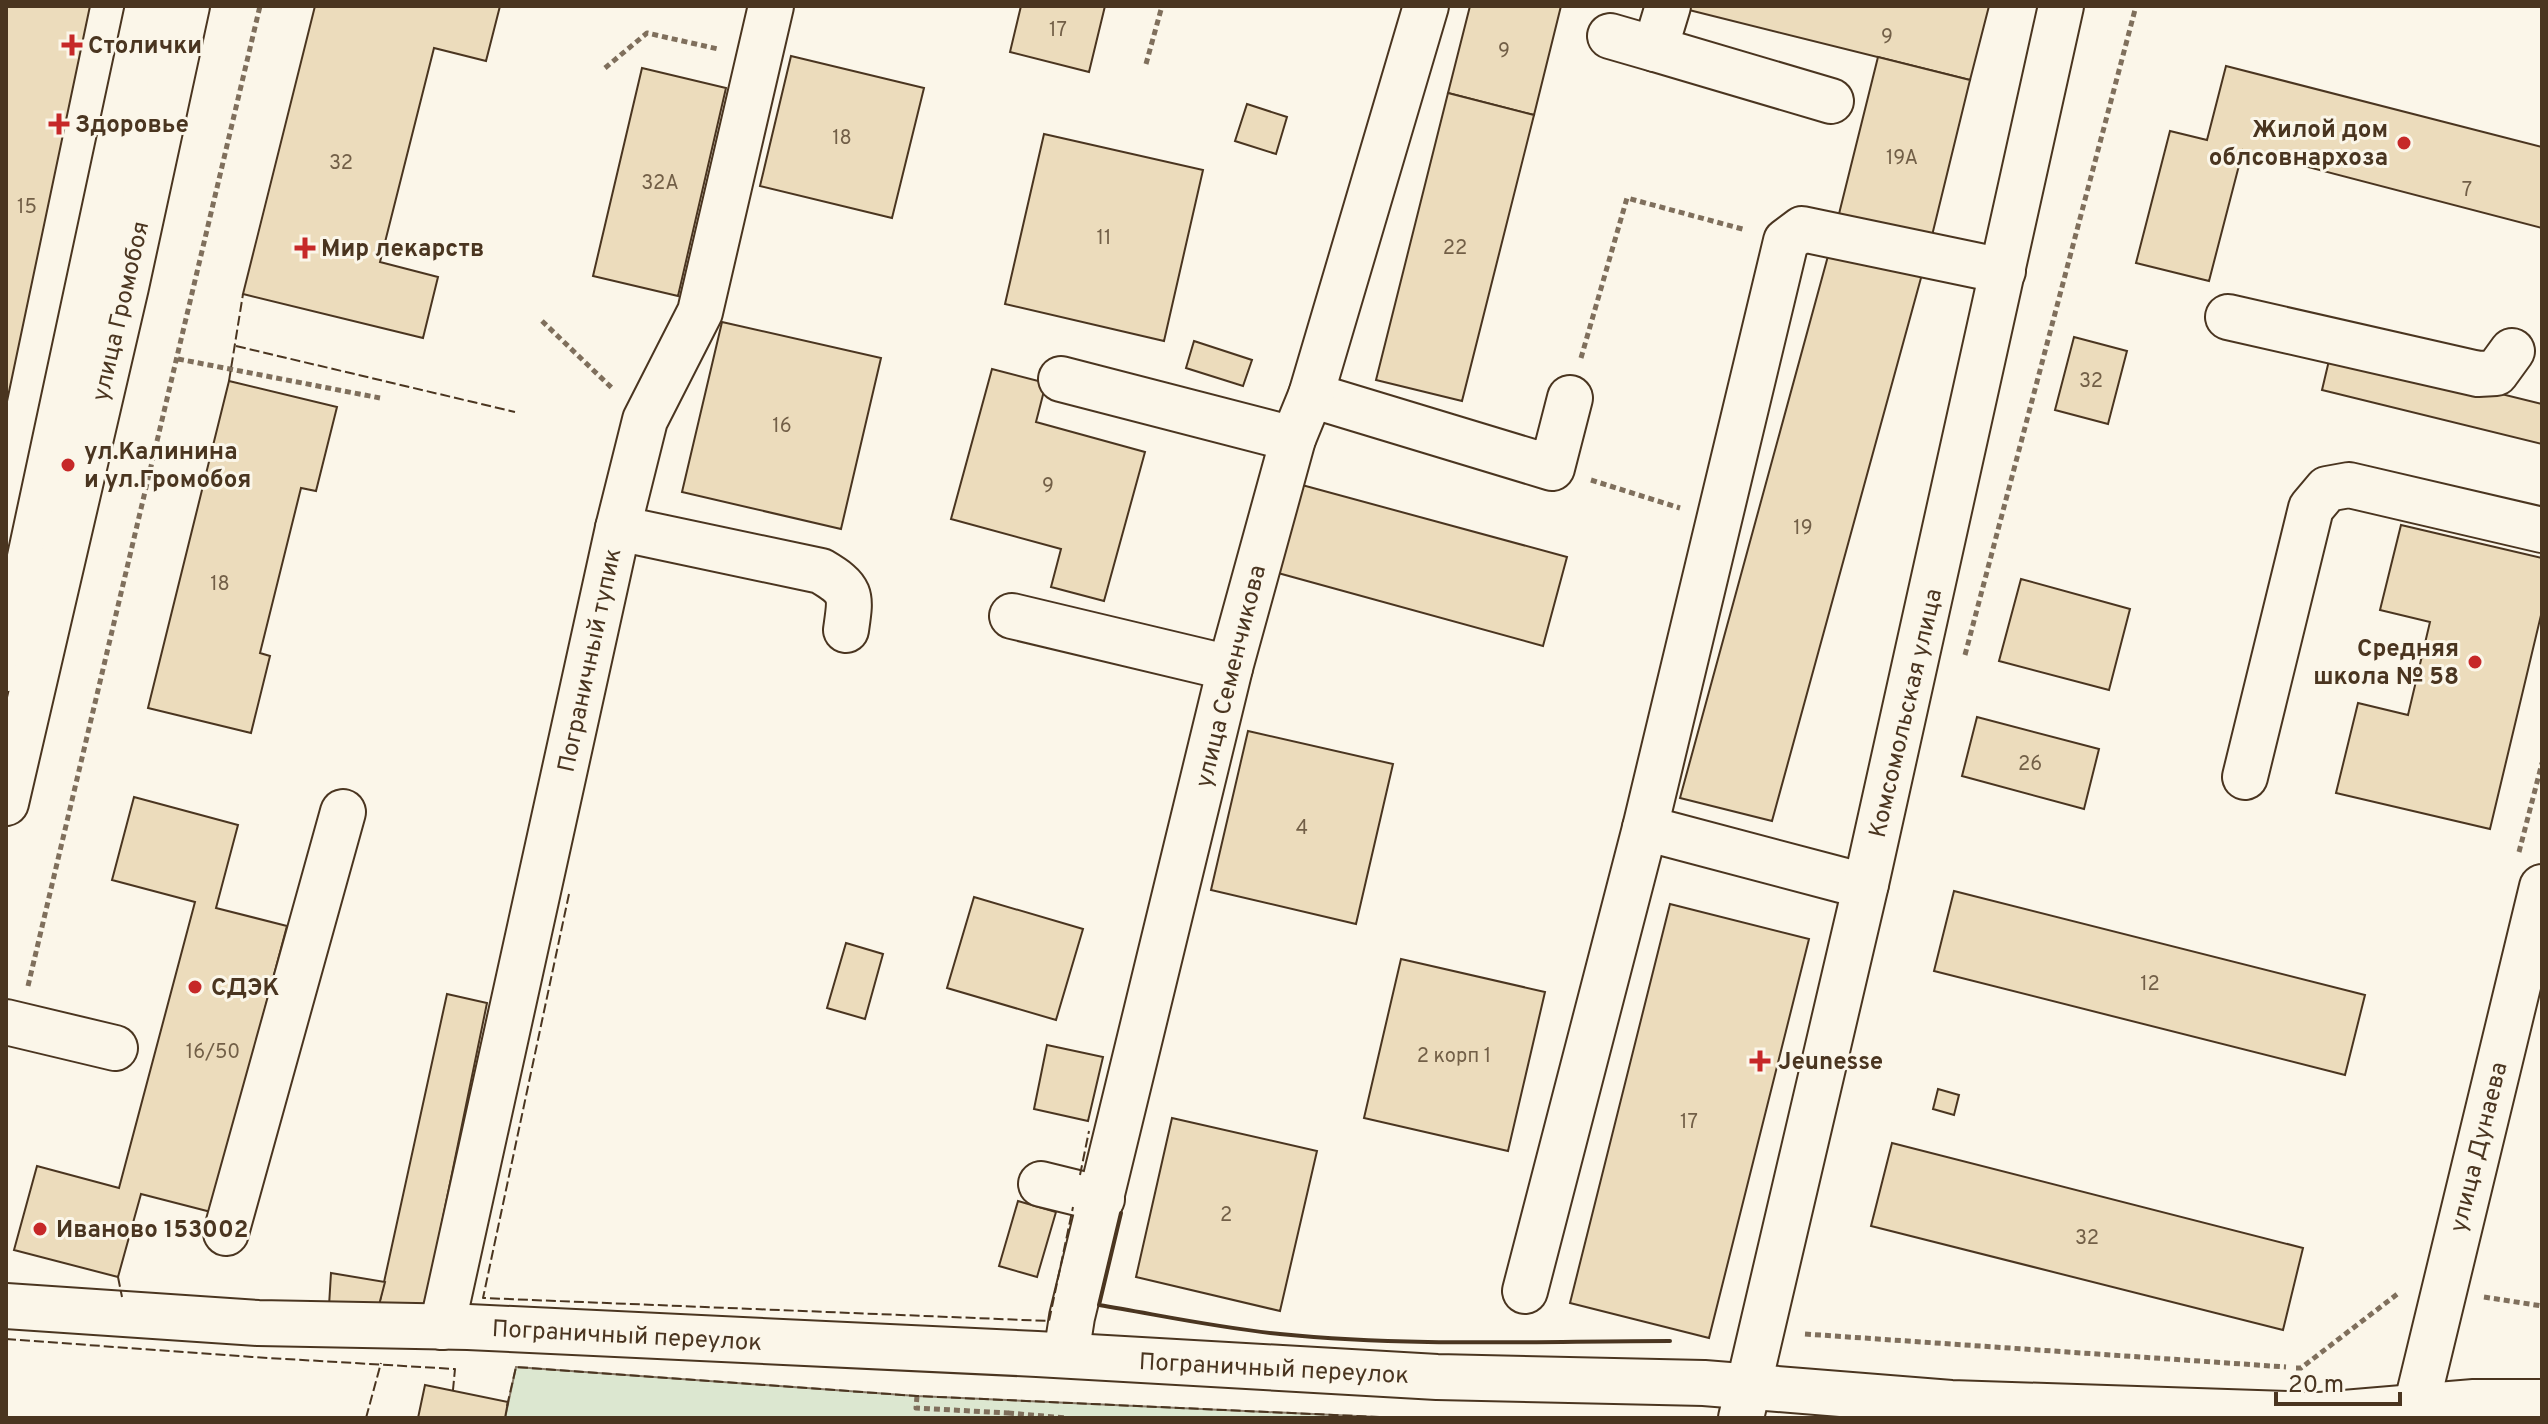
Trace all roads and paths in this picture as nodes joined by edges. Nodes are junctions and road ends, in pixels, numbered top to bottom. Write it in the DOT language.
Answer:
graph roads {
  1 [pos="148,6"];
  2 [pos="187,6"];
  3 [pos="260,6"];
  4 [pos="771,6"];
  5 [pos="1162,6"];
  6 [pos="1426,6"];
  7 [pos="1668,6"];
  8 [pos="2061,6"];
  9 [pos="2136,6"];
  10 [pos="1610,36"];
  11 [pos="1655,49"];
  12 [pos="761,58"];
  13 [pos="1146,64"];
  14 [pos="605,68"];
  15 [pos="1831,101"];
  16 [pos="1786,241"];
  17 [pos="2003,271"];
  18 [pos="2228,317"];
  19 [pos="542,321"];
  20 [pos="2512,351"];
  21 [pos="178,359"];
  22 [pos="1061,379"];
  23 [pos="1311,395"];
  24 [pos="380,398"];
  25 [pos="1570,398"];
  26 [pos="645,420"];
  27 [pos="1293,439"];
  28 [pos="1552,468"];
  29 [pos="1719,520"];
  30 [pos="618,528"];
  31 [pos="2542,530"];
  32 [pos="1012,616"];
  33 [pos="846,630"];
  34 [pos="1230,668"];
  35 [pos="6,669"];
  36 [pos="1961,669"];
  37 [pos="2245,777"];
  38 [pos="6,803"];
  39 [pos="343,812"];
  40 [pos="1645,828"];
  41 [pos="1866,884"];
  42 [pos="2542,887"];
  43 [pos="12,1023"];
  44 [pos="115,1048"];
  45 [pos="1041,1184"];
  46 [pos="1102,1199"];
  47 [pos="226,1233"];
  48 [pos="2444,1290"];
  49 [pos="1525,1291"];
  50 [pos="6,1306"];
  51 [pos="2542,1306"];
  52 [pos="442,1327"];
  53 [pos="1066,1355"];
  54 [pos="917,1396"];
  55 [pos="1757,1399"];
  56 [pos="2542,1402"];
  57 [pos="1949,1410"];
  58 [pos="2426,1410"];
  59 [pos="1008,1416"];
  60 [pos="1066,1418"];
  1 -- 35 [label="street, улица Громобоя"];
  2 -- 38 [label="street, улица Громобоя"];
  3 -- 21 [label="path"];
  4 -- 12 [label="street, Пограничный тупик"];
  5 -- 13 [label="path"];
  6 -- 23 [label="street, улица Семенчикова"];
  7 -- 11 [label="street"];
  8 -- 17 [label="street, Комсомольская улица"];
  9 -- 36 [label="path"];
  10 -- 11 [label="street"];
  11 -- 15 [label="street"];
  12 -- 14 [label="path"];
  12 -- 26 [label="street, Пограничный тупик"];
  16 -- 17 [label="street"];
  16 -- 25 [label="path"];
  16 -- 29 [label="street"];
  17 -- 41 [label="street, Комсомольская улица"];
  18 -- 20 [label="street"];
  19 -- 26 [label="path"];
  21 -- 24 [label="path"];
  21 -- 43 [label="path"];
  22 -- 27 [label="street"];
  23 -- 27 [label="street, улица Семенчикова"];
  23 -- 28 [label="street"];
  25 -- 28 [label="street"];
  26 -- 30 [label="street, Пограничный тупик"];
  27 -- 34 [label="street, улица Семенчикова"];
  28 -- 29 [label="path"];
  29 -- 40 [label="street"];
  30 -- 33 [label="street"];
  30 -- 52 [label="street, Пограничный тупик"];
  31 -- 37 [label="street"];
  32 -- 34 [label="street"];
  34 -- 46 [label="street, улица Семенчикова"];
  39 -- 47 [label="street"];
  40 -- 41 [label="street"];
  40 -- 49 [label="street"];
  41 -- 55 [label="street, Комсомольская улица"];
  42 -- 48 [label="street, улица Дунаева"];
  43 -- 44 [label="street"];
  45 -- 46 [label="street"];
  46 -- 53 [label="street, улица Семенчикова"];
  48 -- 51 [label="path"];
  48 -- 55 [label="path"];
  48 -- 58 [label="street, улица Дунаева"];
  50 -- 52 [label="street, Пограничный переулок"];
  52 -- 53 [label="street, Пограничный переулок"];
  53 -- 55 [label="street, Пограничный переулок"];
  54 -- 59 [label="path"];
  55 -- 57 [label="street, Пограничный переулок"];
  56 -- 58 [label="street, Пограничный переулок"];
  57 -- 58 [label="street, Пограничный переулок"];
  59 -- 60 [label="path"];
}
